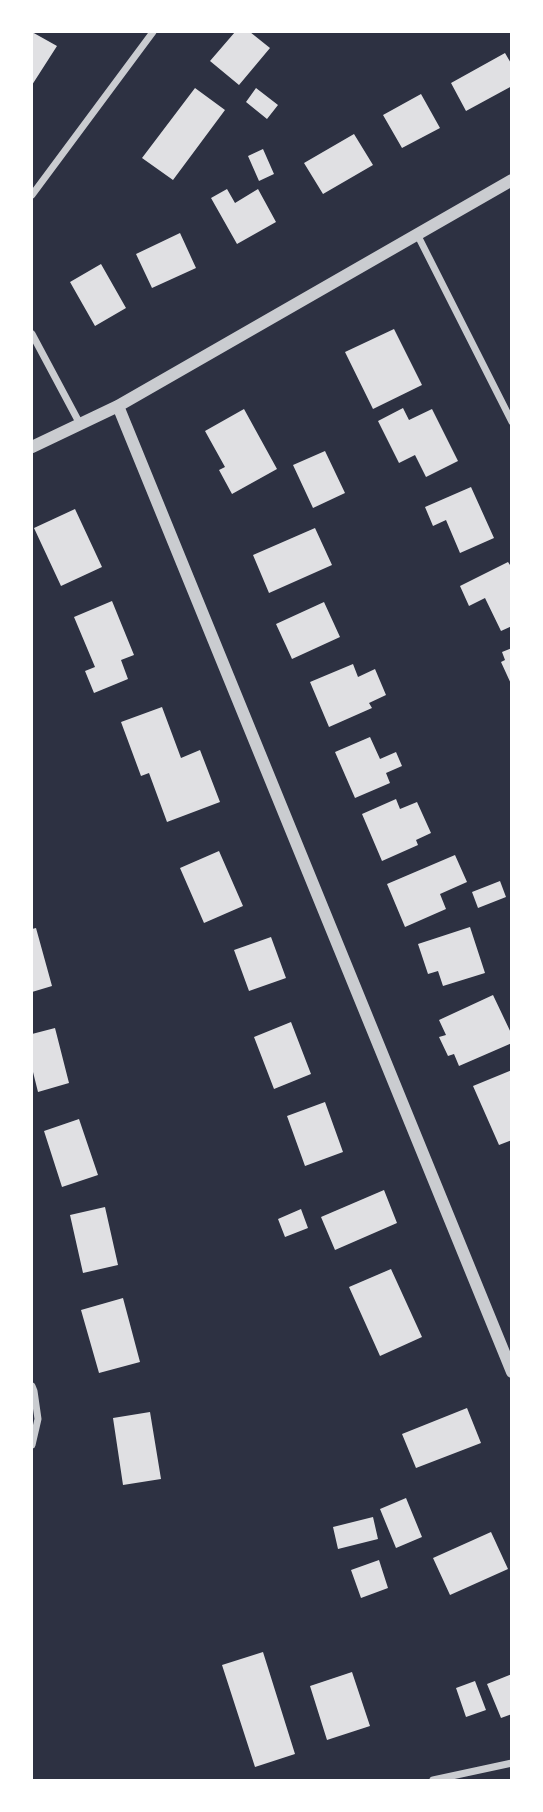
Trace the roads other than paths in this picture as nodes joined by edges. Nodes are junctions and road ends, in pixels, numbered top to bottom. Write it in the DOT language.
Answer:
graph roads {
  1 [pos="153,32"];
  2 [pos="512,180"];
  3 [pos="32,195"];
  4 [pos="417,234"];
  5 [pos="32,334"];
  6 [pos="118,406"];
  7 [pos="512,422"];
  8 [pos="80,424"];
  9 [pos="32,447"];
  10 [pos="512,1372"];
  11 [pos="32,1386"];
  12 [pos="32,1445"];
  13 [pos="512,1763"];
  14 [pos="433,1780"];
  1 -- 3 [label="street"];
  2 -- 4 [label="street"];
  4 -- 6 [label="street"];
  4 -- 7 [label="street"];
  5 -- 8 [label="street"];
  6 -- 8 [label="street"];
  6 -- 10 [label="street"];
  8 -- 9 [label="street"];
  11 -- 12 [label="street"];
  13 -- 14 [label="street"];
}
